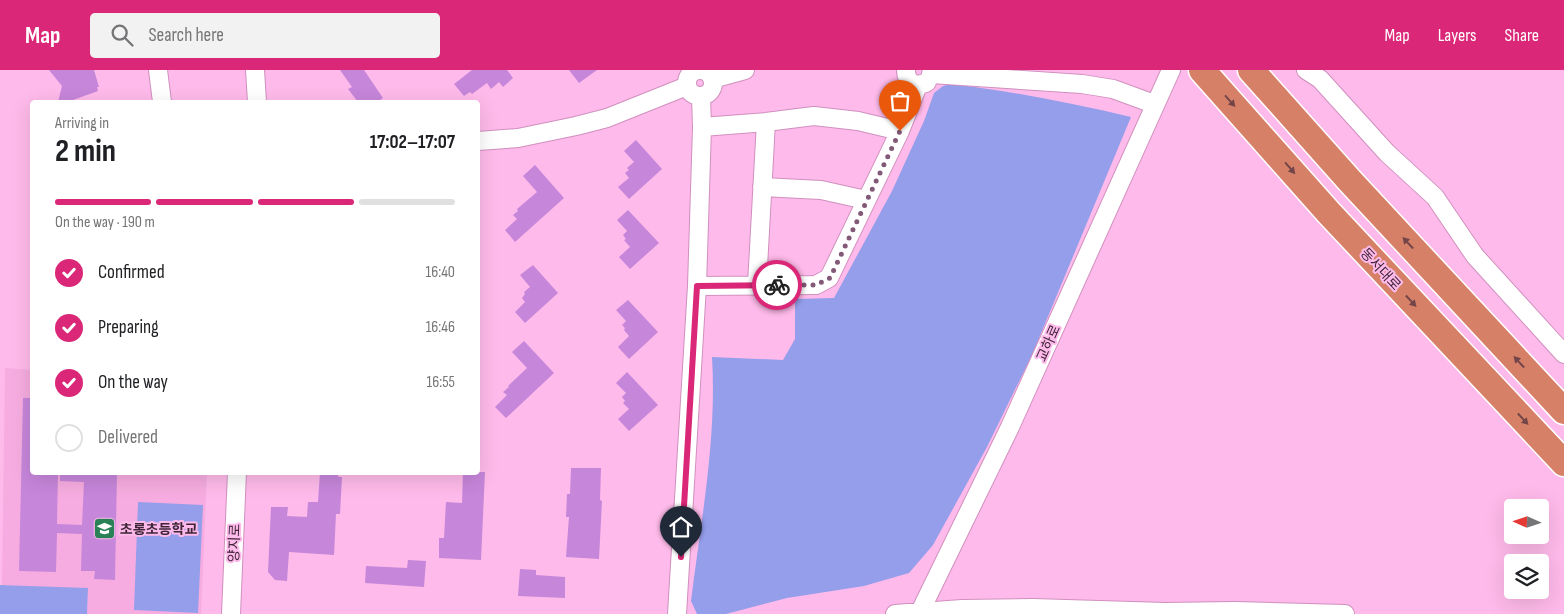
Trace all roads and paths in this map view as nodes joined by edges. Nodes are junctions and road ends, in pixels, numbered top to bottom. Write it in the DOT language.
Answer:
graph roads {
  1 [pos="158,70"];
  2 [pos="255,70"];
  3 [pos="745,70"];
  4 [pos="905,70"];
  5 [pos="1171,70"];
  6 [pos="1202,70"];
  7 [pos="1251,70"];
  8 [pos="1306,70"];
  9 [pos="702,73"];
  10 [pos="927,76"];
  11 [pos="694,91"];
  12 [pos="162,100"];
  13 [pos="258,100"];
  14 [pos="1154,104"];
  15 [pos="766,122"];
  16 [pos="702,127"];
  17 [pos="900,131"];
  18 [pos="480,141"];
  19 [pos="762,187"];
  20 [pos="866,200"];
  21 [pos="757,285"];
  22 [pos="697,286"];
  23 [pos="1564,354"];
  24 [pos="1564,411"];
  25 [pos="1564,463"];
  26 [pos="237,475"];
  27 [pos="961,611"];
  28 [pos="920,613"];
  29 [pos="231,614"];
  30 [pos="677,614"];
  31 [pos="895,614"];
  32 [pos="1344,614"];
  1 -- 12 [label="street"];
  2 -- 13 [label="street"];
  3 -- 9 [label="street"];
  4 -- 10 [label="street"];
  5 -- 14 [label="street, 교하로"];
  6 -- 25 [label="highway, 동서대로, one-way"];
  24 -- 7 [label="highway, one-way"];
  8 -- 23 [label="street"];
  9 -- 11 [label="street"];
  9 -- 11 [label="street"];
  10 -- 14 [label="street"];
  10 -- 17 [label="street"];
  11 -- 16 [label="street"];
  11 -- 18 [label="street"];
  14 -- 28 [label="street, 교하로"];
  15 -- 16 [label="street"];
  15 -- 17 [label="street"];
  15 -- 19 [label="street"];
  16 -- 22 [label="street"];
  17 -- 20 [label="street"];
  19 -- 20 [label="street"];
  19 -- 21 [label="street"];
  20 -- 21 [label="street"];
  21 -- 22 [label="street"];
  22 -- 30 [label="street"];
  26 -- 29 [label="street, 양지로"];
  27 -- 28 [label="street"];
  27 -- 32 [label="street"];
  28 -- 31 [label="street"];
}
